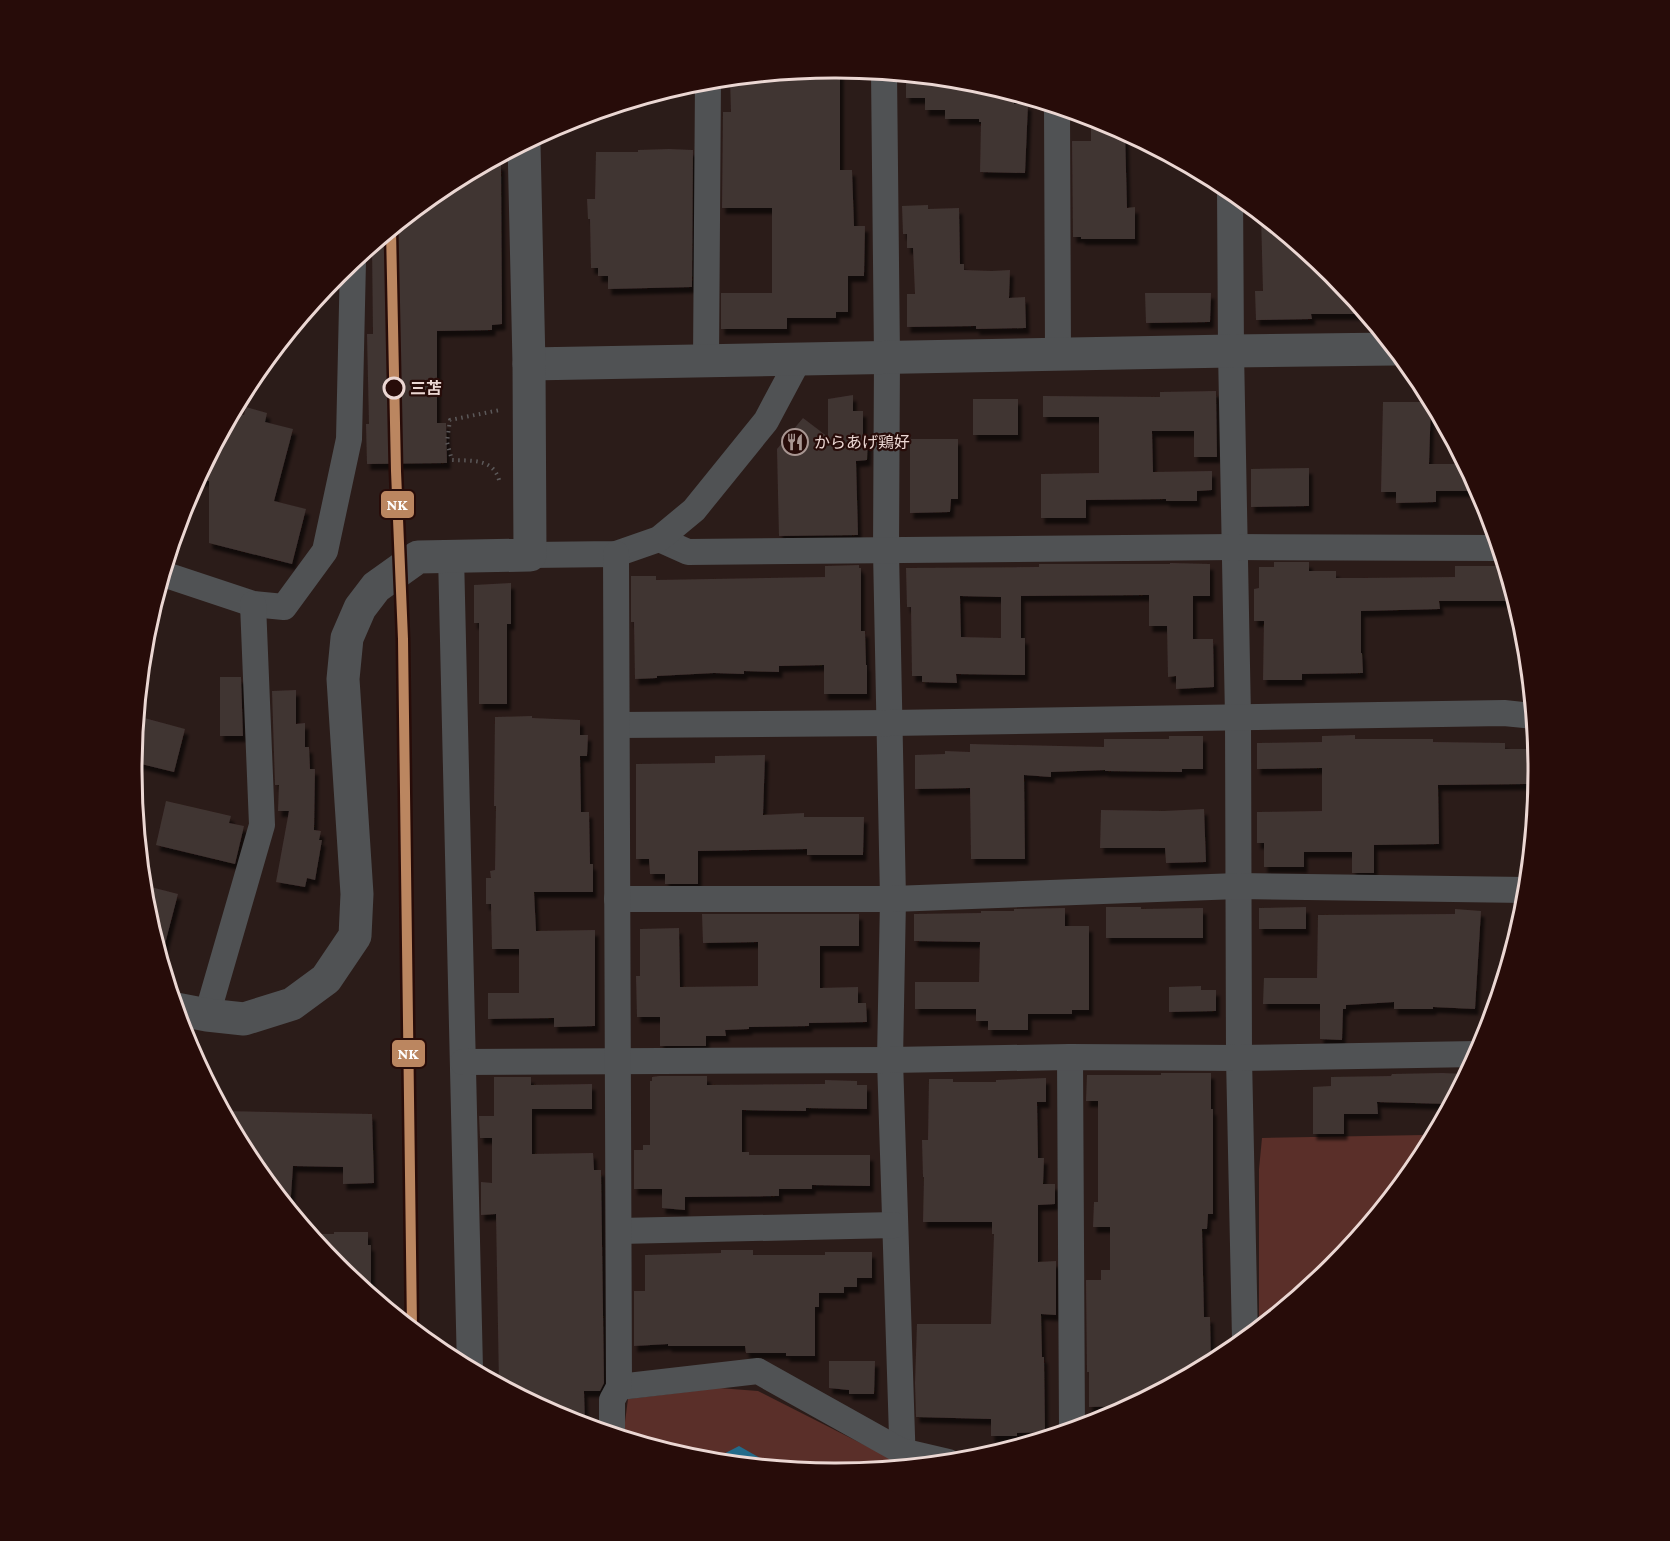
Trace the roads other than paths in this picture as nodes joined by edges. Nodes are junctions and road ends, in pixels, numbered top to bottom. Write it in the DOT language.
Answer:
graph roads {
  1 [pos="884,79"];
  2 [pos="708,90"];
  3 [pos="1056,114"];
  4 [pos="524,152"];
  5 [pos="1230,202"];
  6 [pos="353,274"];
  7 [pos="1384,349"];
  8 [pos="1231,351"];
  9 [pos="1058,354"];
  10 [pos="887,357"];
  11 [pos="799,359"];
  12 [pos="706,361"];
  13 [pos="529,364"];
  14 [pos="659,539"];
  15 [pos="1234,547"];
  16 [pos="1491,548"];
  17 [pos="886,551"];
  18 [pos="616,554"];
  19 [pos="530,555"];
  20 [pos="444,556"];
  21 [pos="170,576"];
  22 [pos="253,604"];
  23 [pos="1525,715"];
  24 [pos="1238,717"];
  25 [pos="890,723"];
  26 [pos="616,725"];
  27 [pos="1238,885"];
  28 [pos="1517,890"];
  29 [pos="617,899"];
  30 [pos="893,899"];
  31 [pos="192,1012"];
  32 [pos="1467,1054"];
  33 [pos="1070,1057"];
  34 [pos="1239,1058"];
  35 [pos="890,1060"];
  36 [pos="619,1061"];
  37 [pos="463,1062"];
  38 [pos="895,1225"];
  39 [pos="619,1231"];
  40 [pos="1245,1329"];
  41 [pos="470,1358"];
  42 [pos="619,1387"];
  43 [pos="1072,1421"];
  44 [pos="612,1426"];
  45 [pos="902,1459"];
  1 -- 10 [label="street"];
  2 -- 12 [label="street"];
  3 -- 9 [label="street"];
  4 -- 13 [label="street"];
  5 -- 8 [label="street"];
  6 -- 22 [label="street"];
  7 -- 8 [label="street"];
  8 -- 9 [label="street"];
  8 -- 15 [label="street"];
  9 -- 10 [label="street"];
  10 -- 11 [label="street"];
  10 -- 17 [label="street"];
  11 -- 12 [label="street"];
  11 -- 14 [label="street"];
  12 -- 13 [label="street"];
  13 -- 19 [label="street"];
  14 -- 17 [label="street"];
  14 -- 18 [label="street"];
  15 -- 16 [label="street"];
  15 -- 17 [label="street"];
  15 -- 24 [label="street"];
  17 -- 25 [label="street"];
  18 -- 19 [label="street"];
  18 -- 26 [label="street"];
  19 -- 20 [label="street"];
  20 -- 31 [label="street"];
  20 -- 37 [label="street"];
  21 -- 22 [label="street"];
  22 -- 31 [label="street"];
  23 -- 24 [label="street"];
  24 -- 25 [label="street"];
  24 -- 27 [label="street"];
  25 -- 26 [label="street"];
  25 -- 30 [label="street"];
  26 -- 29 [label="street"];
  27 -- 28 [label="street"];
  27 -- 30 [label="street"];
  27 -- 34 [label="street"];
  29 -- 30 [label="street"];
  29 -- 36 [label="street"];
  30 -- 35 [label="street"];
  32 -- 34 [label="street"];
  33 -- 34 [label="street"];
  33 -- 35 [label="street"];
  33 -- 43 [label="street"];
  34 -- 40 [label="street"];
  35 -- 36 [label="street"];
  35 -- 38 [label="street"];
  36 -- 37 [label="street"];
  36 -- 39 [label="street"];
  37 -- 41 [label="street"];
  38 -- 39 [label="street"];
  38 -- 45 [label="street"];
  39 -- 42 [label="street"];
  42 -- 44 [label="street"];
  42 -- 45 [label="street"];
}
